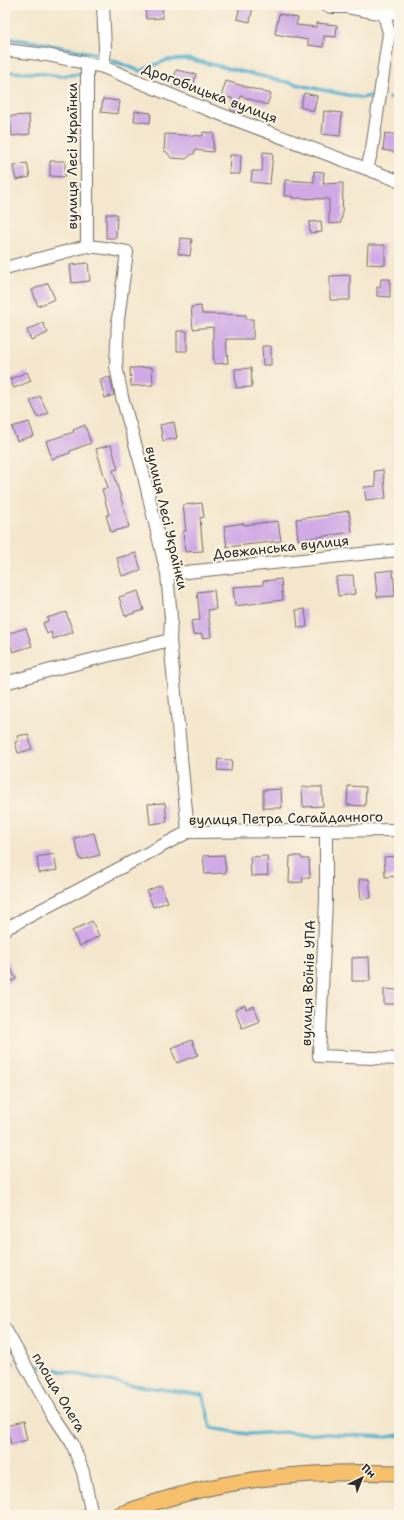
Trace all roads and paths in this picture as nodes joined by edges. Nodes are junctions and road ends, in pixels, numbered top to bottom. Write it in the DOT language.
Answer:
graph roads {
  1 [pos="103,5"];
  2 [pos="325,5"];
  3 [pos="348,6"];
  4 [pos="399,12"];
  5 [pos="384,14"];
  6 [pos="5,50"];
  7 [pos="87,65"];
  8 [pos="103,67"];
  9 [pos="367,169"];
  10 [pos="399,181"];
  11 [pos="87,246"];
  12 [pos="5,268"];
  13 [pos="399,550"];
  14 [pos="167,574"];
  15 [pos="170,640"];
  16 [pos="5,683"];
  17 [pos="399,830"];
  18 [pos="326,831"];
  19 [pos="188,832"];
  20 [pos="5,929"];
  21 [pos="399,1059"];
  22 [pos="5,1329"];
  23 [pos="399,1473"];
  24 [pos="92,1515"];
  25 [pos="119,1515"];
  1 -- 8 [label="street"];
  2 -- 3 [label="street"];
  3 -- 5 [label="street"];
  4 -- 5 [label="street"];
  5 -- 9 [label="street"];
  6 -- 7 [label="street, Дрогобицька вулиця"];
  7 -- 8 [label="street, Дрогобицька вулиця"];
  7 -- 11 [label="street, вулиця Лесі Українки"];
  8 -- 9 [label="street, Дрогобицька вулиця"];
  9 -- 10 [label="street, Дрогобицька вулиця"];
  11 -- 12 [label="street, вулиця Лесі Українки"];
  11 -- 14 [label="street, вулиця Лесі Українки"];
  13 -- 14 [label="street, Довжанська вулиця"];
  14 -- 15 [label="street, вулиця Лесі Українки"];
  15 -- 16 [label="street"];
  15 -- 19 [label="street, вулиця Лесі Українки"];
  17 -- 18 [label="street, вулиця Петра Сагайдачного"];
  18 -- 19 [label="street, вулиця Петра Сагайдачного"];
  18 -- 21 [label="street, вулиця Воїнів УПА"];
  19 -- 20 [label="street, вулиця Петра Сагайдачного"];
  22 -- 24 [label="street, площа Олега"];
  23 -- 25 [label="main road"];
}
